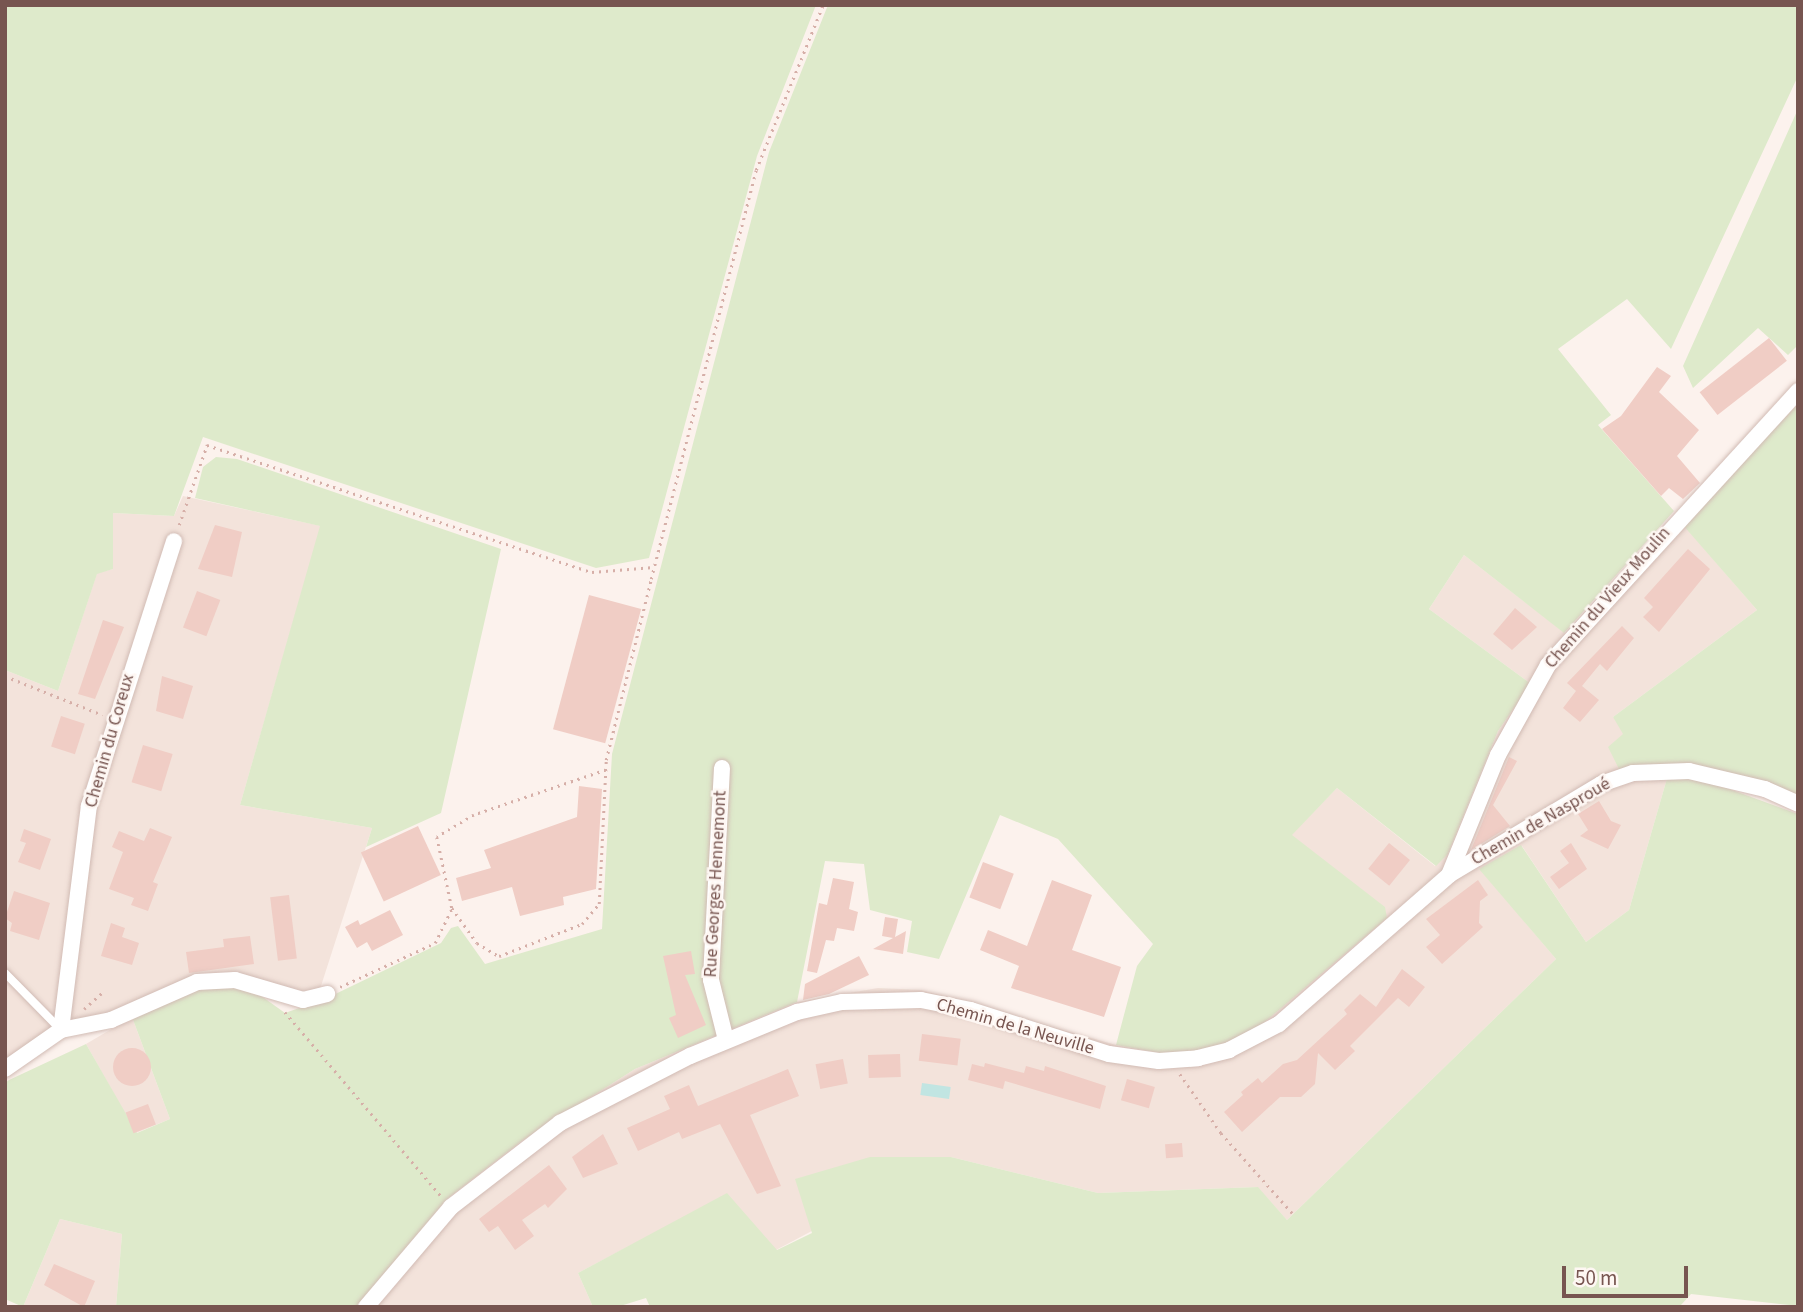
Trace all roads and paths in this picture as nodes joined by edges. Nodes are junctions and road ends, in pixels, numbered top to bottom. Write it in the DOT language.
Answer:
graph roads {
  1 [pos="823,5"];
  2 [pos="1798,391"];
  3 [pos="174,541"];
  4 [pos="654,567"];
  5 [pos="5,676"];
  6 [pos="114,719"];
  7 [pos="722,768"];
  8 [pos="606,770"];
  9 [pos="1798,804"];
  10 [pos="1449,875"];
  11 [pos="452,908"];
  12 [pos="5,973"];
  13 [pos="327,994"];
  14 [pos="280,996"];
  15 [pos="61,1030"];
  16 [pos="726,1041"];
  17 [pos="1174,1061"];
  18 [pos="5,1069"];
  19 [pos="451,1207"];
  20 [pos="1295,1216"];
  21 [pos="366,1307"];
  1 -- 4 [label="path"];
  2 -- 10 [label="street, Chemin du Vieux Moulin"];
  3 -- 4 [label="path"];
  3 -- 6 [label="street, Chemin du Coreux"];
  4 -- 8 [label="path"];
  5 -- 6 [label="path"];
  6 -- 15 [label="street, Chemin du Coreux"];
  7 -- 16 [label="street, Rue Georges Hennemont"];
  8 -- 11 [label="path"];
  8 -- 11 [label="path"];
  9 -- 10 [label="street, Chemin de Nasproué"];
  10 -- 17 [label="street, Chemin de la Neuville"];
  11 -- 13 [label="path"];
  12 -- 15 [label="lane"];
  13 -- 14 [label="street"];
  14 -- 15 [label="street"];
  14 -- 19 [label="path"];
  15 -- 18 [label="street"];
  16 -- 17 [label="street, Chemin de la Neuville"];
  16 -- 19 [label="street, Chemin de la Neuville"];
  17 -- 20 [label="path"];
  19 -- 21 [label="street, Chemin de la Neuville"];
}
